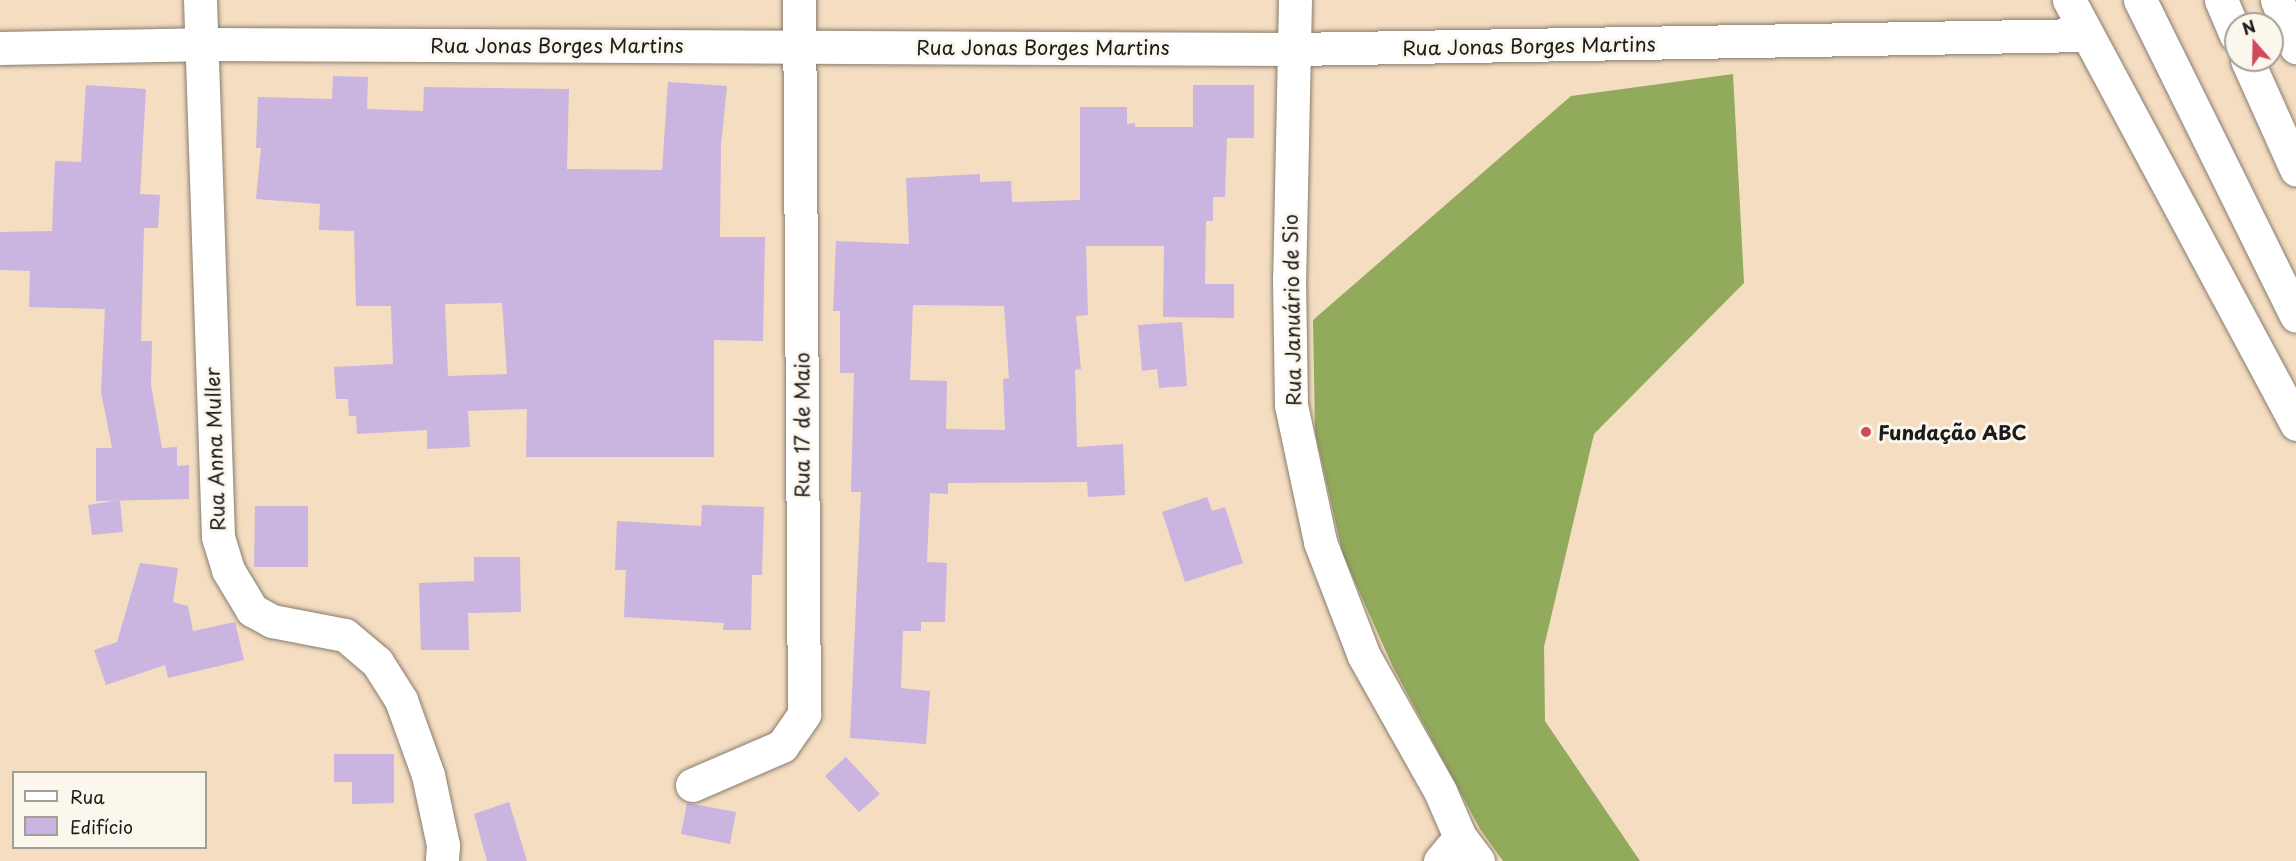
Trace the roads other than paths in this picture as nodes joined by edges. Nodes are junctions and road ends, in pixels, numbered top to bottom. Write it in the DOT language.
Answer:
graph roads {
  1 [pos="200,0"];
  2 [pos="799,0"];
  3 [pos="1295,0"];
  4 [pos="2069,0"];
  5 [pos="2140,0"];
  6 [pos="2277,0"];
  7 [pos="2086,36"];
  8 [pos="200,44"];
  9 [pos="799,45"];
  10 [pos="2296,47"];
  11 [pos="0,48"];
  12 [pos="1293,49"];
  13 [pos="2252,72"];
  14 [pos="2296,169"];
  15 [pos="2296,316"];
  16 [pos="2296,424"];
  17 [pos="692,784"];
  18 [pos="1459,853"];
  19 [pos="442,861"];
  1 -- 8 [label="main road, Rua Anna Muller"];
  2 -- 9 [label="main road, Rua 17 de Maio"];
  3 -- 12 [label="main road, Rua Januário de Sio"];
  4 -- 7 [label="main road"];
  5 -- 15 [label="main road"];
  6 -- 10 [label="main road"];
  7 -- 12 [label="main road, Rua Jonas Borges Martins"];
  7 -- 16 [label="main road"];
  8 -- 9 [label="main road, Rua Jonas Borges Martins"];
  8 -- 11 [label="main road, Rua Jonas Borges Martins"];
  8 -- 19 [label="main road, Rua Anna Muller"];
  9 -- 12 [label="main road, Rua Jonas Borges Martins"];
  9 -- 17 [label="main road, Rua 17 de Maio"];
  12 -- 18 [label="main road, Rua Januário de Sio"];
  13 -- 14 [label="main road"];
}
